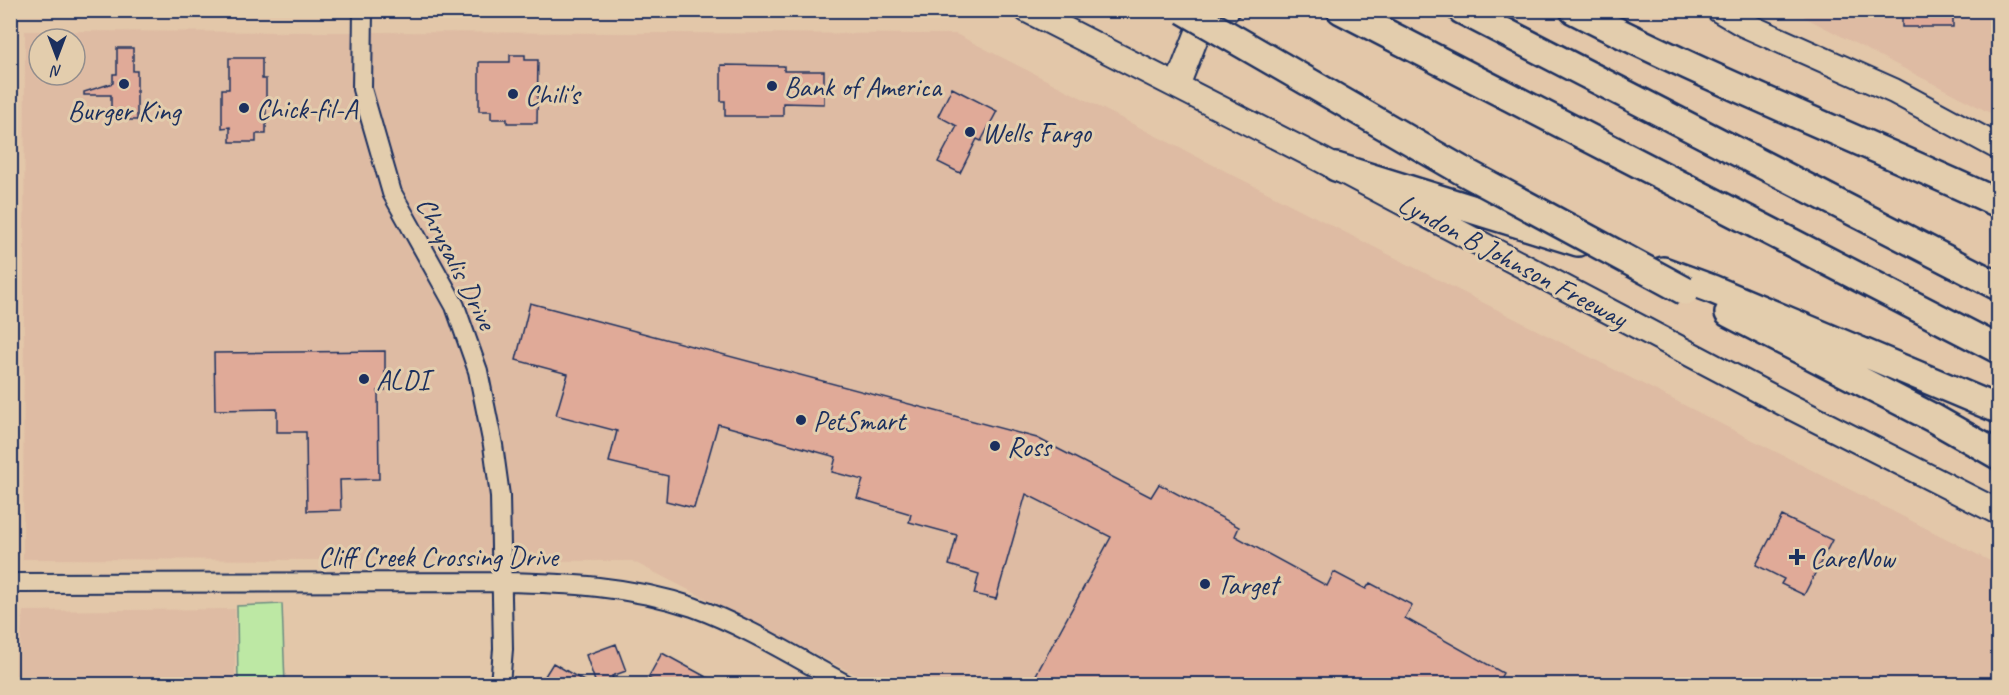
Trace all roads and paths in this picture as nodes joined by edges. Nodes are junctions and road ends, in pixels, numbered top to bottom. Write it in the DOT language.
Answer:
graph roads {
  1 [pos="363,10"];
  2 [pos="1027,10"];
  3 [pos="1184,10"];
  4 [pos="1227,10"];
  5 [pos="1574,10"];
  6 [pos="1719,10"];
  7 [pos="1347,14"];
  8 [pos="1469,14"];
  9 [pos="1739,17"];
  10 [pos="1177,86"];
  11 [pos="1998,147"];
  12 [pos="1336,167"];
  13 [pos="1998,203"];
  14 [pos="1998,286"];
  15 [pos="1998,349"];
  16 [pos="1998,410"];
  17 [pos="1998,455"];
  18 [pos="1998,512"];
  19 [pos="502,582"];
  20 [pos="10,583"];
  21 [pos="500,684"];
  22 [pos="845,684"];
  1 -- 19 [label="street, Chrysalis Drive"];
  2 -- 10 [label="main road, Lyndon B Johnson Freeway"];
  3 -- 17 [label="highway, bridge"];
  4 -- 10 [label="main road"];
  5 -- 13 [label="highway"];
  6 -- 9 [label="main road"];
  7 -- 15 [label="highway"];
  8 -- 14 [label="highway"];
  9 -- 11 [label="main road"];
  10 -- 12 [label="main road, Lyndon B Johnson Freeway"];
  12 -- 16 [label="highway"];
  12 -- 18 [label="main road, Lyndon B Johnson Freeway"];
  19 -- 20 [label="street, Cliff Creek Crossing Drive"];
  19 -- 21 [label="street, Chrysalis Drive"];
  19 -- 22 [label="street, Cliff Creek Crossing Drive"];
}
